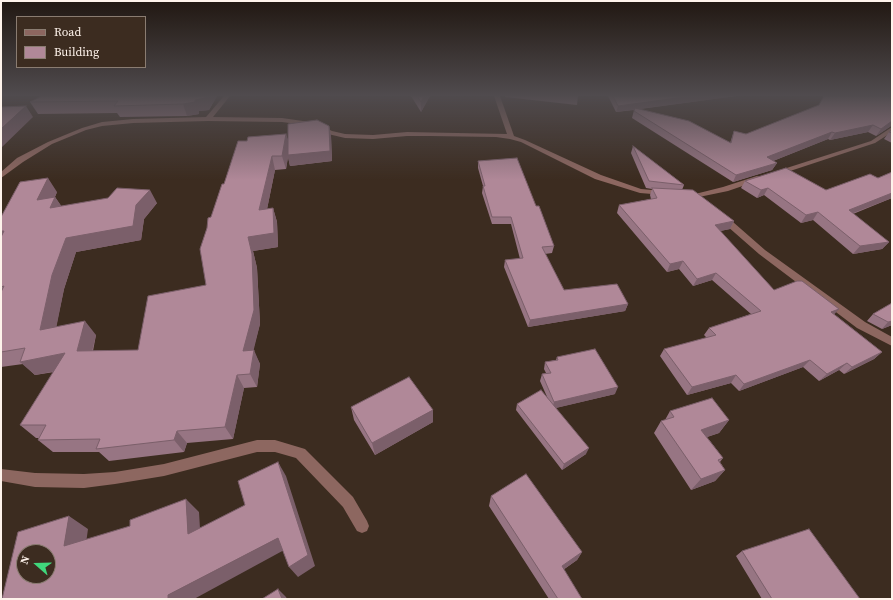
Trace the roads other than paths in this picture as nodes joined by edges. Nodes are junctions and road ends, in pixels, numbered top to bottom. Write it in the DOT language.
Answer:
graph roads {
  1 [pos="102,124"];
  2 [pos="315,124"];
  3 [pos="507,124"];
  4 [pos="892,129"];
  5 [pos="511,137"];
  6 [pos="1,176"];
  7 [pos="699,195"];
  8 [pos="892,342"];
  9 [pos="1,475"];
  10 [pos="362,526"];
  1 -- 6 [label="street"];
  2 -- 5 [label="street"];
  3 -- 5 [label="street"];
  4 -- 7 [label="street"];
  5 -- 7 [label="street"];
  7 -- 8 [label="street"];
  9 -- 10 [label="street"];
}
